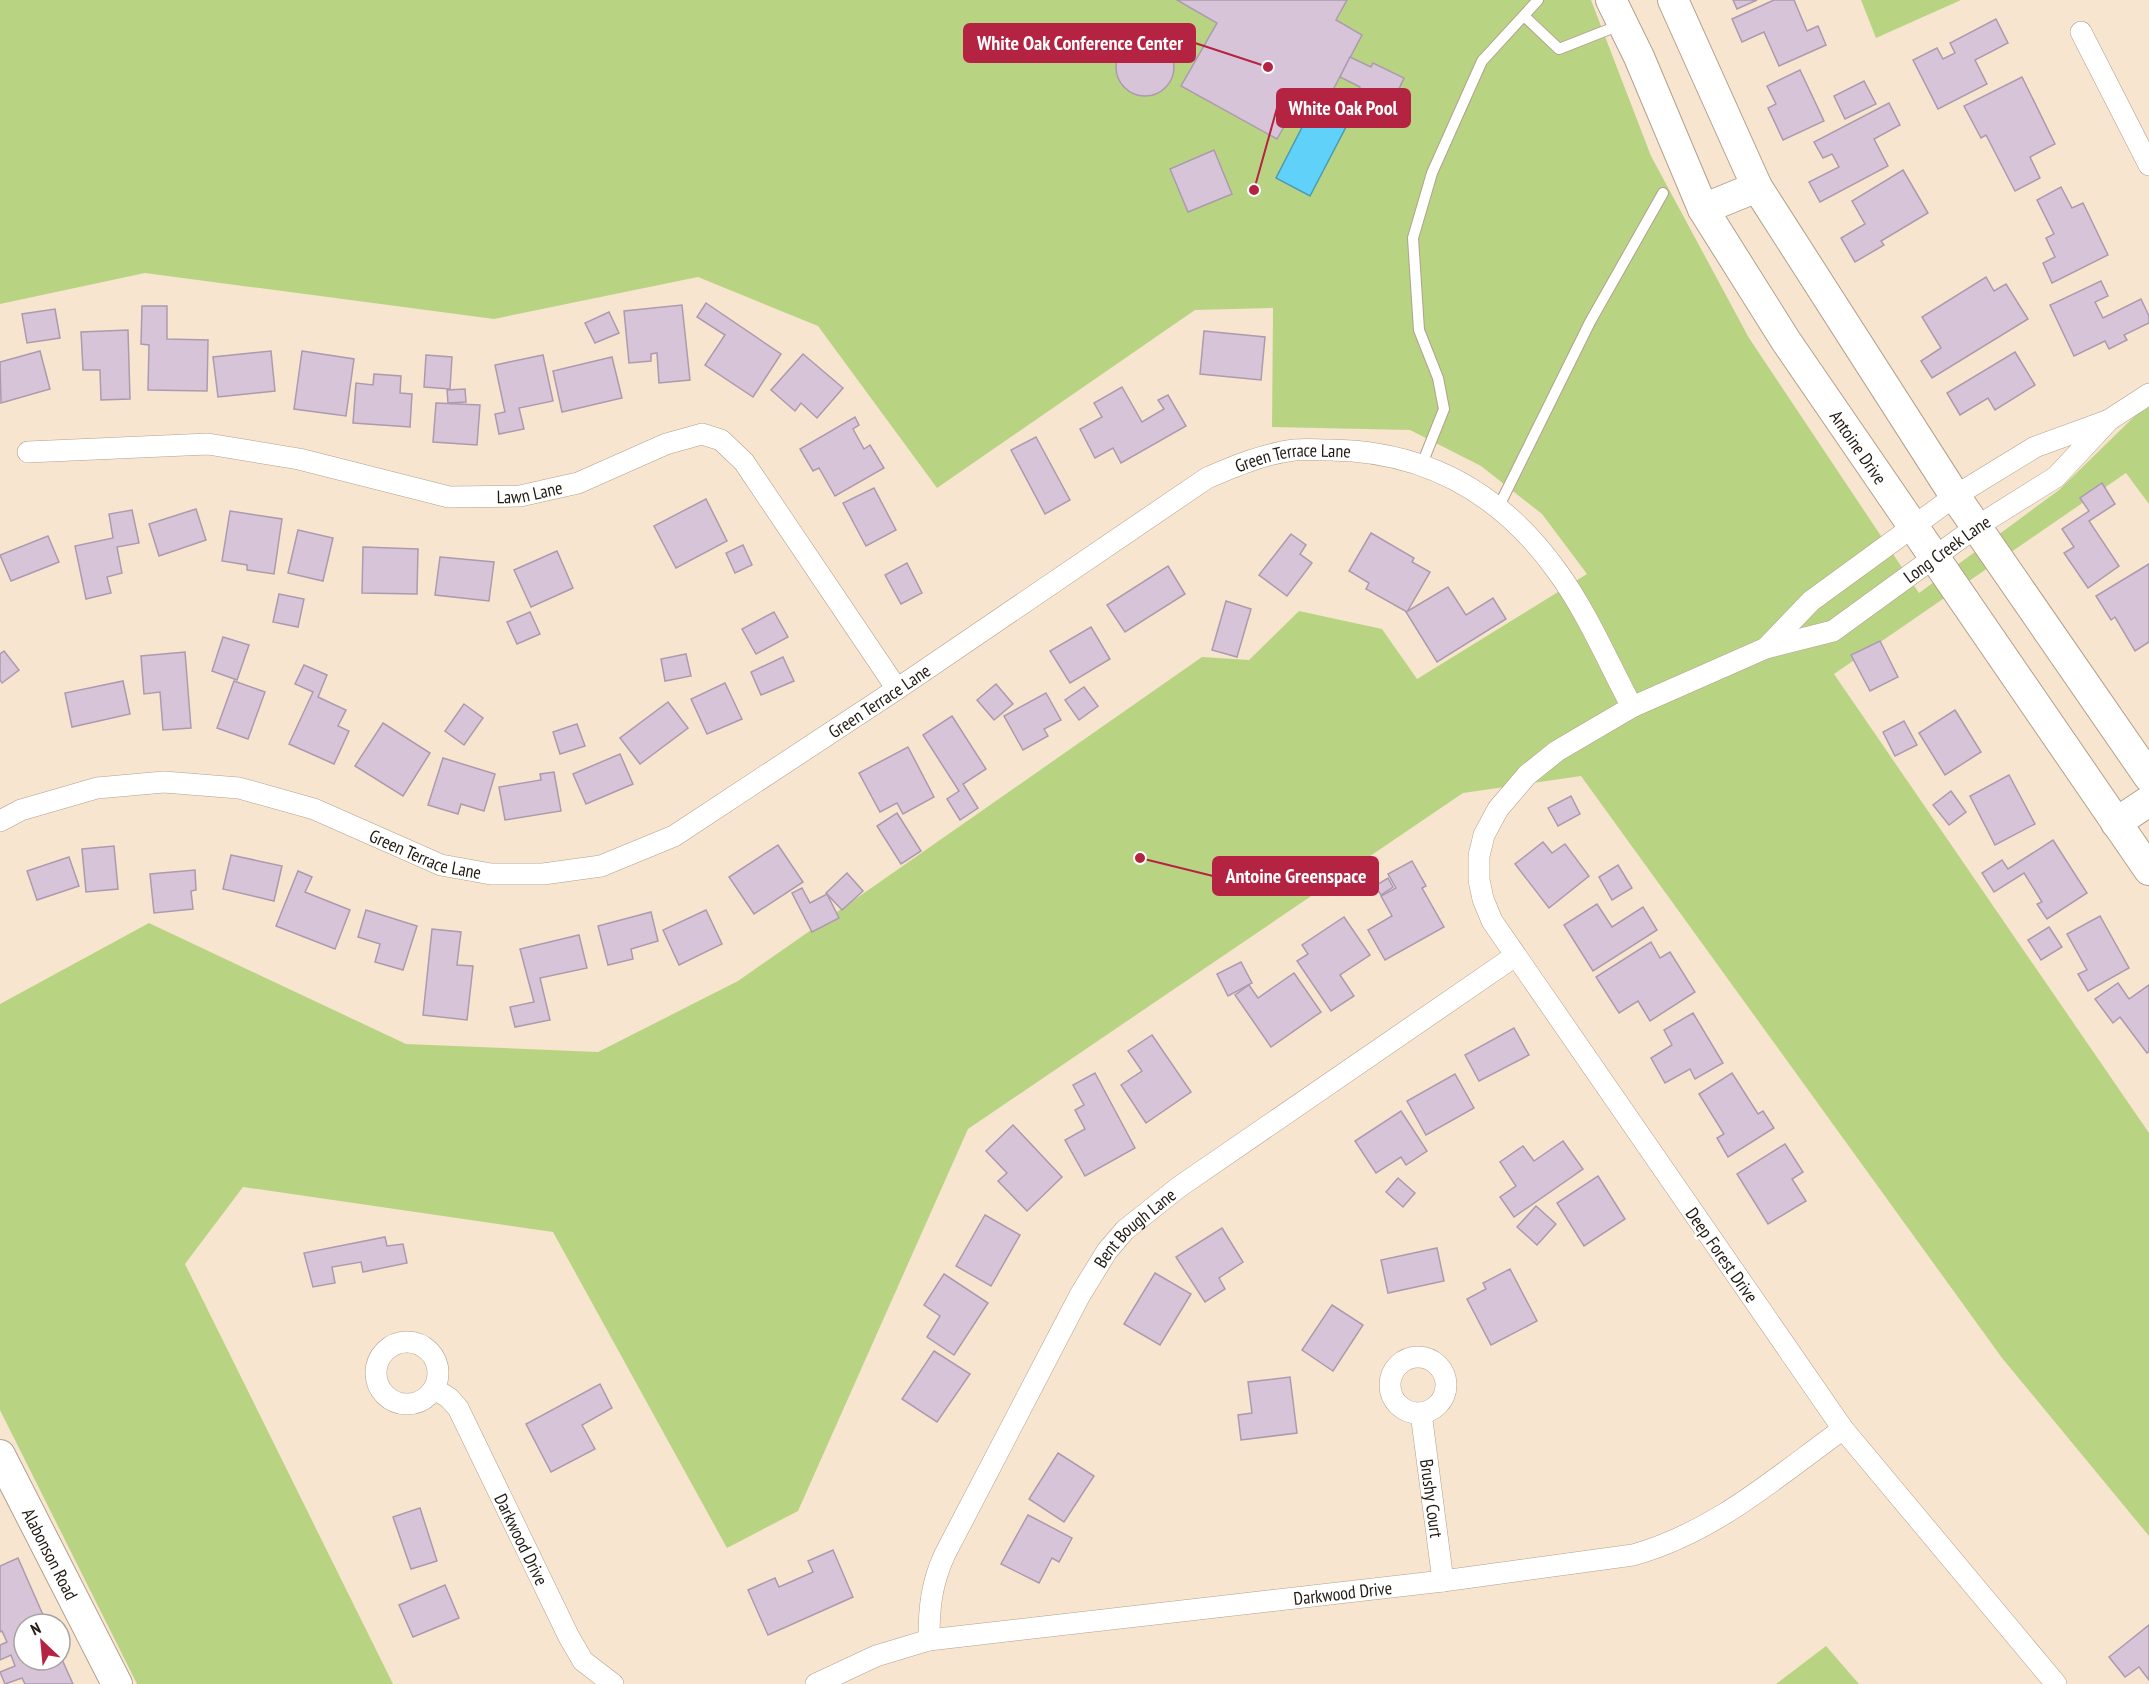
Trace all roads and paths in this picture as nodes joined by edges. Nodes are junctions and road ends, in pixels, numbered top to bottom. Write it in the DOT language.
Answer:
graph roads {
  1 [pos="1538,0"];
  2 [pos="1673,0"];
  3 [pos="1617,12"];
  4 [pos="1524,16"];
  5 [pos="2081,32"];
  6 [pos="2149,165"];
  7 [pos="1757,187"];
  8 [pos="1663,193"];
  9 [pos="1703,209"];
  10 [pos="2149,394"];
  11 [pos="2109,420"];
  12 [pos="28,452"];
  13 [pos="1422,464"];
  14 [pos="1955,496"];
  15 [pos="1499,506"];
  16 [pos="1912,527"];
  17 [pos="1976,528"];
  18 [pos="1933,558"];
  19 [pos="1766,648"];
  20 [pos="897,689"];
  21 [pos="1632,707"];
  22 [pos="2149,777"];
  23 [pos="1509,793"];
  24 [pos="2149,801"];
  25 [pos="0,821"];
  26 [pos="2116,823"];
  27 [pos="2149,870"];
  28 [pos="1515,957"];
  29 [pos="435,1389"];
  30 [pos="1421,1413"];
  31 [pos="1843,1429"];
  32 [pos="0,1455"];
  33 [pos="1443,1581"];
  34 [pos="929,1640"];
  35 [pos="117,1684"];
  36 [pos="613,1684"];
  37 [pos="816,1684"];
  38 [pos="2056,1684"];
  1 -- 4 [label="lane"];
  2 -- 7 [label="main road"];
  3 -- 4 [label="lane"];
  3 -- 9 [label="main road, Antoine Drive"];
  4 -- 13 [label="lane"];
  5 -- 6 [label="street"];
  7 -- 9 [label="main road"];
  7 -- 14 [label="main road"];
  8 -- 15 [label="lane"];
  9 -- 16 [label="main road, Antoine Drive"];
  10 -- 11 [label="street, Long Creek Lane"];
  11 -- 14 [label="street, Long Creek Lane"];
  11 -- 17 [label="street, Long Creek Lane"];
  12 -- 20 [label="street, Lawn Lane"];
  13 -- 15 [label="street, Green Terrace Lane"];
  13 -- 20 [label="street, Green Terrace Lane"];
  14 -- 16 [label="street, Long Creek Lane"];
  14 -- 17 [label="main road"];
  15 -- 21 [label="street, Green Terrace Lane"];
  16 -- 18 [label="main road, Antoine Drive"];
  16 -- 19 [label="street, Long Creek Lane"];
  17 -- 18 [label="street, Long Creek Lane"];
  17 -- 22 [label="main road"];
  18 -- 19 [label="street, Long Creek Lane"];
  18 -- 26 [label="main road, Antoine Drive"];
  19 -- 21 [label="street, Long Creek Lane"];
  20 -- 25 [label="street, Green Terrace Lane"];
  21 -- 23 [label="street, Long Creek Lane"];
  23 -- 28 [label="street, Deep Forest Drive"];
  24 -- 26 [label="main road"];
  26 -- 27 [label="main road, Antoine Drive"];
  28 -- 31 [label="street, Deep Forest Drive"];
  28 -- 34 [label="street, Bent Bough Lane"];
  29 -- 36 [label="street, Darkwood Drive"];
  30 -- 33 [label="street, Brushy Court"];
  31 -- 33 [label="street, Darkwood Drive"];
  31 -- 38 [label="street, Deep Forest Drive"];
  32 -- 35 [label="main road, Alabonson Road"];
  33 -- 34 [label="street, Darkwood Drive"];
  34 -- 37 [label="street, Darkwood Drive"];
}
